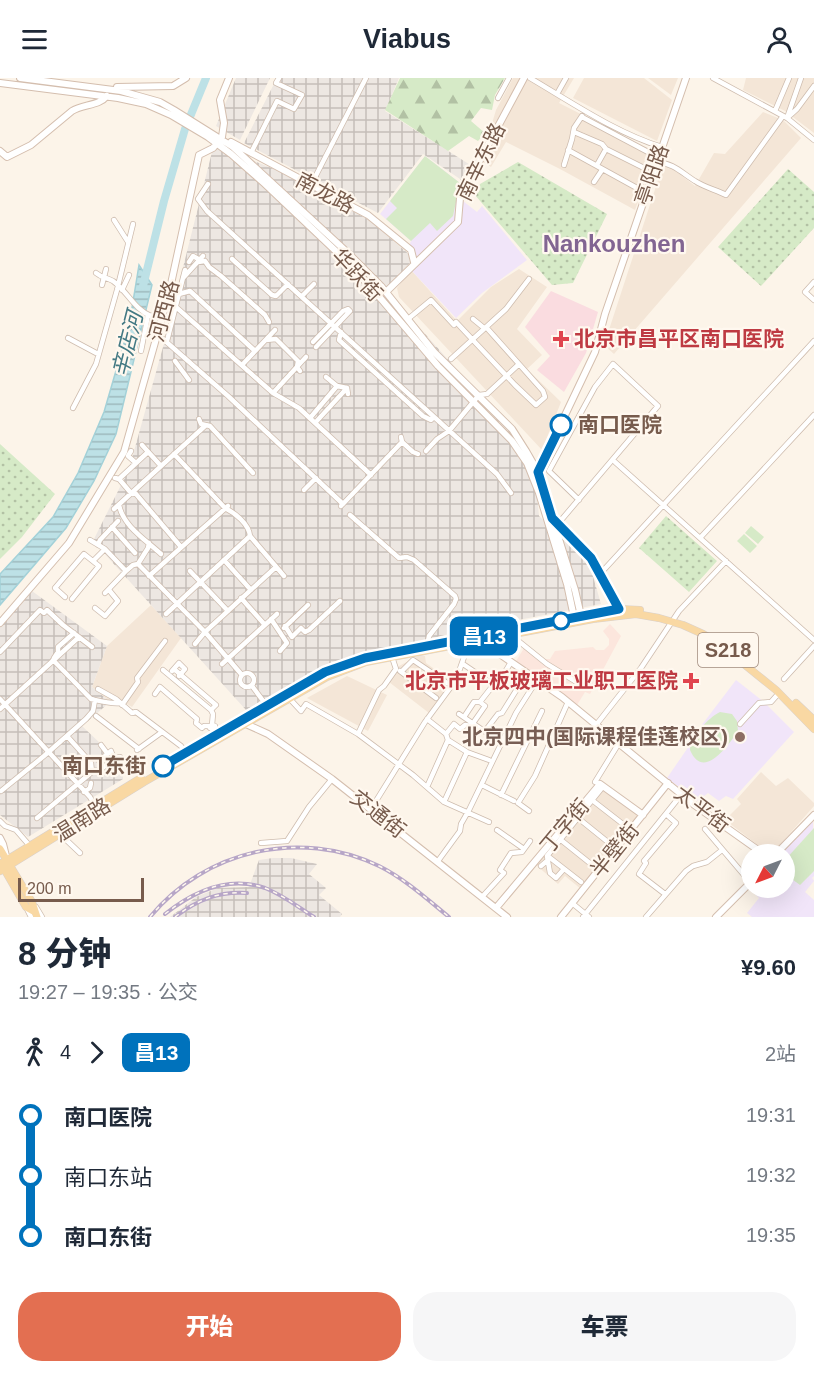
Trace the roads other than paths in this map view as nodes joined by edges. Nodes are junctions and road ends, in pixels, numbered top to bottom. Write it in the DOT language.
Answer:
graph roads {
  1 [pos="20,78"];
  2 [pos="186,78"];
  3 [pos="229,78"];
  4 [pos="279,78"];
  5 [pos="366,78"];
  6 [pos="509,78"];
  7 [pos="524,78"];
  8 [pos="530,78"];
  9 [pos="566,78"];
  10 [pos="686,78"];
  11 [pos="713,78"];
  12 [pos="789,78"];
  13 [pos="801,78"];
  14 [pos="0,83"];
  15 [pos="814,86"];
  16 [pos="113,89"];
  17 [pos="557,94"];
  18 [pos="107,96"];
  19 [pos="498,98"];
  20 [pos="775,111"];
  21 [pos="173,112"];
  22 [pos="785,117"];
  23 [pos="615,126"];
  24 [pos="574,132"];
  25 [pos="220,140"];
  26 [pos="814,140"];
  27 [pos="608,141"];
  28 [pos="662,147"];
  29 [pos="568,150"];
  30 [pos="0,151"];
  31 [pos="648,152"];
  32 [pos="251,153"];
  33 [pos="657,162"];
  34 [pos="564,165"];
  35 [pos="597,165"];
  36 [pos="646,169"];
  37 [pos="602,170"];
  38 [pos="594,182"];
  39 [pos="205,185"];
  40 [pos="311,185"];
  41 [pos="646,193"];
  42 [pos="114,220"];
  43 [pos="133,224"];
  44 [pos="129,242"];
  45 [pos="200,259"];
  46 [pos="232,259"];
  47 [pos="189,262"];
  48 [pos="414,263"];
  49 [pos="106,269"];
  50 [pos="184,270"];
  51 [pos="96,273"];
  52 [pos="129,275"];
  53 [pos="182,279"];
  54 [pos="529,279"];
  55 [pos="102,282"];
  56 [pos="814,282"];
  57 [pos="288,284"];
  58 [pos="314,284"];
  59 [pos="118,286"];
  60 [pos="123,290"];
  61 [pos="386,292"];
  62 [pos="179,294"];
  63 [pos="302,296"];
  64 [pos="814,300"];
  65 [pos="176,307"];
  66 [pos="164,311"];
  67 [pos="148,315"];
  68 [pos="408,319"];
  69 [pos="473,319"];
  70 [pos="269,322"];
  71 [pos="333,325"];
  72 [pos="485,328"];
  73 [pos="275,330"];
  74 [pos="68,338"];
  75 [pos="266,339"];
  76 [pos="473,339"];
  77 [pos="814,341"];
  78 [pos="315,345"];
  79 [pos="141,351"];
  80 [pos="255,351"];
  81 [pos="98,354"];
  82 [pos="306,357"];
  83 [pos="451,359"];
  84 [pos="175,362"];
  85 [pos="242,365"];
  86 [pos="518,365"];
  87 [pos="298,369"];
  88 [pos="507,375"];
  89 [pos="326,377"];
  90 [pos="189,380"];
  91 [pos="337,386"];
  92 [pos="273,393"];
  93 [pos="479,395"];
  94 [pos="474,402"];
  95 [pos="73,408"];
  96 [pos="814,415"];
  97 [pos="309,418"];
  98 [pos="199,419"];
  99 [pos="315,423"];
  100 [pos="205,426"];
  101 [pos="449,431"];
  102 [pos="142,445"];
  103 [pos="131,451"];
  104 [pos="426,451"];
  105 [pos="148,452"];
  106 [pos="174,454"];
  107 [pos="418,454"];
  108 [pos="615,462"];
  109 [pos="136,463"];
  110 [pos="161,466"];
  111 [pos="538,472"];
  112 [pos="253,473"];
  113 [pos="371,474"];
  114 [pos="316,478"];
  115 [pos="304,490"];
  116 [pos="131,493"];
  117 [pos="511,493"];
  118 [pos="579,500"];
  119 [pos="119,504"];
  120 [pos="663,505"];
  121 [pos="226,507"];
  122 [pos="114,509"];
  123 [pos="350,515"];
  124 [pos="552,518"];
  125 [pos="118,522"];
  126 [pos="557,525"];
  127 [pos="112,527"];
  128 [pos="250,536"];
  129 [pos="700,538"];
  130 [pos="90,540"];
  131 [pos="149,543"];
  132 [pos="98,545"];
  133 [pos="181,547"];
  134 [pos="105,549"];
  135 [pos="135,553"];
  136 [pos="161,554"];
  137 [pos="224,560"];
  138 [pos="93,561"];
  139 [pos="726,561"];
  140 [pos="138,564"];
  141 [pos="276,567"];
  142 [pos="126,571"];
  143 [pos="190,571"];
  144 [pos="600,574"];
  145 [pos="148,576"];
  146 [pos="284,576"];
  147 [pos="201,581"];
  148 [pos="251,590"];
  149 [pos="65,597"];
  150 [pos="72,598"];
  151 [pos="242,598"];
  152 [pos="340,601"];
  153 [pos="177,605"];
  154 [pos="308,605"];
  155 [pos="95,608"];
  156 [pos="228,611"];
  157 [pos="619,612"];
  158 [pos="166,614"];
  159 [pos="277,614"];
  160 [pos="271,619"];
  161 [pos="578,620"];
  162 [pos="674,620"];
  163 [pos="0,623"];
  164 [pos="265,625"];
  165 [pos="285,626"];
  166 [pos="205,632"];
  167 [pos="279,632"];
  168 [pos="74,633"];
  169 [pos="511,635"];
  170 [pos="79,637"];
  171 [pos="486,638"];
  172 [pos="814,640"];
  173 [pos="165,641"];
  174 [pos="469,643"];
  175 [pos="195,644"];
  176 [pos="92,646"];
  177 [pos="427,646"];
  178 [pos="814,646"];
  179 [pos="280,651"];
  180 [pos="0,652"];
  181 [pos="392,657"];
  182 [pos="228,659"];
  183 [pos="53,660"];
  184 [pos="511,662"];
  185 [pos="463,663"];
  186 [pos="222,664"];
  187 [pos="163,670"];
  188 [pos="398,671"];
  189 [pos="527,673"];
  190 [pos="170,675"];
  191 [pos="180,675"];
  192 [pos="242,675"];
  193 [pos="784,679"];
  194 [pos="176,680"];
  195 [pos="537,680"];
  196 [pos="447,683"];
  197 [pos="492,683"];
  198 [pos="252,686"];
  199 [pos="583,686"];
  200 [pos="98,689"];
  201 [pos="779,693"];
  202 [pos="154,694"];
  203 [pos="289,698"];
  204 [pos="436,698"];
  205 [pos="0,699"];
  206 [pos="95,700"];
  207 [pos="480,702"];
  208 [pos="568,702"];
  209 [pos="121,704"];
  210 [pos="5,705"];
  211 [pos="267,706"];
  212 [pos="0,710"];
  213 [pos="218,710"];
  214 [pos="542,711"];
  215 [pos="212,712"];
  216 [pos="98,719"];
  217 [pos="427,719"];
  218 [pos="814,720"];
  219 [pos="244,722"];
  220 [pos="473,723"];
  221 [pos="70,724"];
  222 [pos="740,724"];
  223 [pos="596,725"];
  224 [pos="27,728"];
  225 [pos="74,729"];
  226 [pos="213,729"];
  227 [pos="814,729"];
  228 [pos="162,732"];
  229 [pos="21,733"];
  230 [pos="358,734"];
  231 [pos="67,736"];
  232 [pos="447,737"];
  233 [pos="54,738"];
  234 [pos="619,743"];
  235 [pos="58,744"];
  236 [pos="101,745"];
  237 [pos="49,752"];
  238 [pos="467,752"];
  239 [pos="107,753"];
  240 [pos="186,753"];
  241 [pos="120,757"];
  242 [pos="114,759"];
  243 [pos="489,760"];
  244 [pos="99,761"];
  245 [pos="398,764"];
  246 [pos="93,769"];
  247 [pos="332,778"];
  248 [pos="91,783"];
  249 [pos="668,783"];
  250 [pos="482,785"];
  251 [pos="78,786"];
  252 [pos="427,787"];
  253 [pos="601,787"];
  254 [pos="1,790"];
  255 [pos="84,792"];
  256 [pos="501,795"];
  257 [pos="681,795"];
  258 [pos="592,800"];
  259 [pos="444,801"];
  260 [pos="514,801"];
  261 [pos="95,806"];
  262 [pos="370,809"];
  263 [pos="468,812"];
  264 [pos="529,812"];
  265 [pos="666,814"];
  266 [pos="643,815"];
  267 [pos="814,816"];
  268 [pos="38,818"];
  269 [pos="578,818"];
  270 [pos="0,821"];
  271 [pos="489,822"];
  272 [pos="628,828"];
  273 [pos="705,829"];
  274 [pos="497,830"];
  275 [pos="59,833"];
  276 [pos="0,838"];
  277 [pos="559,838"];
  278 [pos="530,841"];
  279 [pos="261,843"];
  280 [pos="750,844"];
  281 [pos="787,844"];
  282 [pos="29,845"];
  283 [pos="614,847"];
  284 [pos="0,849"];
  285 [pos="524,849"];
  286 [pos="722,850"];
  287 [pos="80,853"];
  288 [pos="549,858"];
  289 [pos="438,861"];
  290 [pos="3,864"];
  291 [pos="541,866"];
  292 [pos="596,868"];
  293 [pos="564,869"];
  294 [pos="741,870"];
  295 [pos="581,882"];
  296 [pos="741,891"];
  297 [pos="665,894"];
  298 [pos="482,897"];
  299 [pos="572,903"];
  300 [pos="29,904"];
  301 [pos="496,908"];
  302 [pos="34,915"];
  303 [pos="586,916"];
  304 [pos="42,917"];
  305 [pos="507,917"];
  306 [pos="561,917"];
  307 [pos="646,917"];
  308 [pos="716,917"];
  1 -- 16 [label="street, 华跃街"];
  2 -- 16 [label="street"];
  3 -- 25 [label="street"];
  4 -- 32 [label="street"];
  5 -- 40 [label="street"];
  6 -- 19 [label="street"];
  7 -- 48 [label="street, 南辛东路"];
  8 -- 17 [label="street"];
  9 -- 17 [label="street"];
  10 -- 28 [label="street, 亭阳路"];
  11 -- 20 [label="street"];
  12 -- 20 [label="street"];
  13 -- 22 [label="street"];
  14 -- 18 [label="street, 华跃街"];
  15 -- 22 [label="street"];
  16 -- 18 [label="street"];
  16 -- 21 [label="street, 华跃街"];
  17 -- 23 [label="street"];
  18 -- 21 [label="street, 华跃街"];
  18 -- 30 [label="street"];
  20 -- 22 [label="street"];
  21 -- 25 [label="street, 华跃街"];
  22 -- 26 [label="street"];
  22 -- 33 [label="street"];
  23 -- 27 [label="street"];
  23 -- 28 [label="street"];
  24 -- 27 [label="street"];
  24 -- 27 [label="street"];
  24 -- 29 [label="street"];
  25 -- 32 [label="street, 南龙路"];
  25 -- 61 [label="street, 华跃街"];
  25 -- 66 [label="street, 河西路"];
  25 -- 94 [label="street, 华跃街"];
  27 -- 31 [label="street"];
  27 -- 35 [label="street"];
  27 -- 36 [label="street"];
  28 -- 33 [label="street, 亭阳路"];
  29 -- 34 [label="street"];
  29 -- 35 [label="street"];
  32 -- 40 [label="street, 南龙路"];
  33 -- 41 [label="street, 亭阳路"];
  35 -- 37 [label="street"];
  37 -- 38 [label="street"];
  37 -- 41 [label="street"];
  39 -- 57 [label="street"];
  40 -- 48 [label="street, 南龙路"];
  41 -- 111 [label="street, 亭阳路"];
  42 -- 44 [label="street"];
  43 -- 44 [label="street"];
  44 -- 59 [label="street"];
  45 -- 47 [label="street"];
  45 -- 53 [label="street"];
  45 -- 70 [label="street"];
  46 -- 57 [label="street"];
  48 -- 61 [label="street, 南辛东路"];
  49 -- 55 [label="street"];
  50 -- 53 [label="street"];
  51 -- 55 [label="street"];
  52 -- 60 [label="street"];
  53 -- 62 [label="street"];
  54 -- 72 [label="street"];
  55 -- 59 [label="street"];
  56 -- 64 [label="street"];
  57 -- 63 [label="street"];
  58 -- 63 [label="street"];
  59 -- 60 [label="street"];
  59 -- 81 [label="street"];
  60 -- 67 [label="street"];
  61 -- 68 [label="street, 华跃街"];
  62 -- 65 [label="street"];
  62 -- 80 [label="street"];
  63 -- 71 [label="street"];
  65 -- 85 [label="street"];
  65 -- 114 [label="street"];
  66 -- 67 [label="street"];
  66 -- 163 [label="street, 河西路"];
  67 -- 79 [label="street"];
  68 -- 76 [label="street"];
  68 -- 93 [label="street, 华跃街"];
  69 -- 72 [label="street"];
  71 -- 78 [label="street"];
  71 -- 101 [label="street"];
  72 -- 76 [label="street"];
  72 -- 86 [label="street"];
  73 -- 75 [label="street"];
  74 -- 81 [label="street"];
  75 -- 80 [label="street"];
  75 -- 87 [label="street"];
  76 -- 83 [label="street"];
  76 -- 88 [label="street"];
  77 -- 120 [label="street"];
  80 -- 85 [label="street"];
  81 -- 95 [label="street"];
  82 -- 87 [label="street"];
  84 -- 90 [label="street"];
  85 -- 92 [label="street"];
  86 -- 88 [label="street"];
  86 -- 88 [label="street"];
  87 -- 92 [label="street"];
  88 -- 93 [label="street"];
  89 -- 91 [label="street"];
  91 -- 97 [label="street"];
  91 -- 99 [label="street"];
  92 -- 97 [label="street"];
  93 -- 94 [label="street"];
  93 -- 111 [label="street, 华跃街"];
  94 -- 101 [label="street"];
  94 -- 161 [label="street, 华跃街"];
  96 -- 129 [label="street"];
  97 -- 99 [label="street"];
  98 -- 100 [label="street"];
  99 -- 113 [label="street"];
  100 -- 106 [label="street"];
  100 -- 112 [label="street"];
  101 -- 104 [label="street"];
  101 -- 117 [label="street"];
  102 -- 105 [label="street"];
  103 -- 109 [label="street"];
  105 -- 109 [label="street"];
  105 -- 110 [label="street"];
  106 -- 110 [label="street"];
  106 -- 121 [label="street"];
  107 -- 113 [label="street"];
  108 -- 120 [label="street"];
  109 -- 116 [label="street"];
  110 -- 116 [label="street"];
  111 -- 124 [label="street, 华跃街"];
  113 -- 114 [label="street"];
  114 -- 115 [label="street"];
  116 -- 119 [label="street"];
  116 -- 133 [label="street"];
  118 -- 118 [label="street"];
  118 -- 126 [label="street"];
  119 -- 122 [label="street"];
  119 -- 131 [label="street"];
  120 -- 129 [label="street"];
  120 -- 144 [label="street"];
  121 -- 128 [label="street"];
  121 -- 133 [label="street"];
  123 -- 177 [label="street"];
  124 -- 126 [label="street"];
  124 -- 161 [label="street, 华跃街"];
  125 -- 127 [label="street"];
  126 -- 144 [label="street"];
  127 -- 132 [label="street"];
  127 -- 135 [label="street"];
  128 -- 137 [label="street"];
  128 -- 141 [label="street"];
  129 -- 139 [label="street"];
  130 -- 132 [label="street"];
  131 -- 136 [label="street"];
  131 -- 140 [label="street"];
  132 -- 134 [label="street"];
  133 -- 145 [label="street"];
  134 -- 138 [label="street"];
  134 -- 142 [label="street"];
  137 -- 147 [label="street"];
  137 -- 148 [label="street"];
  138 -- 149 [label="street"];
  138 -- 150 [label="street"];
  139 -- 162 [label="street"];
  139 -- 172 [label="street"];
  140 -- 142 [label="street"];
  140 -- 145 [label="street"];
  141 -- 146 [label="street"];
  141 -- 148 [label="street"];
  142 -- 155 [label="street"];
  143 -- 147 [label="street"];
  144 -- 157 [label="street"];
  145 -- 153 [label="street"];
  147 -- 153 [label="street"];
  147 -- 156 [label="street"];
  148 -- 151 [label="street"];
  151 -- 156 [label="street"];
  151 -- 164 [label="street"];
  152 -- 165 [label="street"];
  153 -- 158 [label="street"];
  153 -- 166 [label="street"];
  154 -- 165 [label="street"];
  156 -- 166 [label="street"];
  157 -- 161 [label="main road, 温南路 / S218"];
  157 -- 162 [label="main road, 温南路 / S218"];
  159 -- 160 [label="street"];
  160 -- 164 [label="street"];
  160 -- 167 [label="street"];
  161 -- 169 [label="main road, 温南路 / S218"];
  161 -- 171 [label="main road, 温南路 / S218"];
  162 -- 201 [label="main road, 温南路 / S218"];
  162 -- 218 [label="main road, 温南路 / S218"];
  162 -- 223 [label="street"];
  164 -- 182 [label="street"];
  165 -- 167 [label="street"];
  166 -- 175 [label="street"];
  166 -- 182 [label="street"];
  167 -- 179 [label="street"];
  168 -- 170 [label="street"];
  168 -- 180 [label="street"];
  168 -- 183 [label="street"];
  169 -- 171 [label="main road, 温南路 / S218"];
  169 -- 199 [label="street"];
  170 -- 176 [label="street"];
  170 -- 183 [label="street"];
  171 -- 174 [label="main road, 温南路 / S218"];
  171 -- 177 [label="main road, 温南路 / S218"];
  171 -- 184 [label="street, 太平街"];
  173 -- 209 [label="street"];
  174 -- 181 [label="main road, 温南路 / S218"];
  174 -- 185 [label="street"];
  177 -- 211 [label="main road, 温南路 / S218"];
  178 -- 193 [label="street"];
  181 -- 188 [label="street"];
  181 -- 203 [label="main road, 温南路 / S218"];
  182 -- 186 [label="street"];
  182 -- 192 [label="street"];
  183 -- 206 [label="street"];
  183 -- 210 [label="street"];
  184 -- 189 [label="street, 太平街"];
  184 -- 197 [label="street"];
  185 -- 197 [label="street"];
  185 -- 217 [label="street"];
  187 -- 190 [label="street"];
  188 -- 196 [label="street"];
  188 -- 204 [label="street"];
  188 -- 230 [label="street"];
  189 -- 195 [label="street, 太平街"];
  189 -- 220 [label="street"];
  190 -- 191 [label="street"];
  190 -- 194 [label="street"];
  191 -- 194 [label="street"];
  191 -- 215 [label="street"];
  192 -- 198 [label="street"];
  192 -- 198 [label="street"];
  194 -- 215 [label="street"];
  195 -- 208 [label="street, 太平街"];
  195 -- 250 [label="street"];
  197 -- 207 [label="street"];
  198 -- 211 [label="street"];
  200 -- 209 [label="street"];
  201 -- 222 [label="street"];
  201 -- 227 [label="main road, 温南路 / S218"];
  202 -- 226 [label="street"];
  203 -- 219 [label="main road, 温南路 / S218"];
  203 -- 230 [label="street"];
  205 -- 210 [label="street"];
  206 -- 209 [label="street"];
  206 -- 225 [label="street"];
  207 -- 220 [label="street"];
  207 -- 220 [label="street"];
  208 -- 223 [label="street, 太平街"];
  208 -- 264 [label="street"];
  209 -- 228 [label="street"];
  210 -- 212 [label="street"];
  210 -- 224 [label="street"];
  211 -- 219 [label="main road, 温南路 / S218"];
  213 -- 215 [label="street"];
  214 -- 256 [label="street"];
  215 -- 226 [label="street"];
  216 -- 228 [label="street"];
  217 -- 232 [label="street"];
  217 -- 245 [label="street"];
  219 -- 226 [label="main road, 温南路 / S218"];
  219 -- 247 [label="street, 交通街"];
  219 -- 275 [label="main road, 温南路 / S218"];
  220 -- 232 [label="street"];
  221 -- 225 [label="street"];
  223 -- 234 [label="street, 太平街"];
  224 -- 229 [label="street"];
  224 -- 237 [label="street"];
  225 -- 231 [label="street"];
  226 -- 240 [label="main road, 温南路 / S218"];
  228 -- 240 [label="street"];
  230 -- 245 [label="street"];
  231 -- 235 [label="street"];
  231 -- 246 [label="street"];
  232 -- 238 [label="street"];
  232 -- 252 [label="street"];
  233 -- 235 [label="street"];
  234 -- 249 [label="street, 太平街"];
  234 -- 253 [label="street"];
  235 -- 237 [label="street"];
  236 -- 239 [label="street"];
  237 -- 251 [label="street"];
  237 -- 254 [label="street"];
  238 -- 243 [label="street"];
  238 -- 259 [label="street"];
  239 -- 242 [label="street"];
  239 -- 244 [label="street"];
  240 -- 261 [label="main road, 温南路 / S218"];
  241 -- 242 [label="street"];
  242 -- 246 [label="street"];
  245 -- 252 [label="street"];
  245 -- 262 [label="street"];
  246 -- 251 [label="street"];
  247 -- 262 [label="street, 交通街"];
  247 -- 279 [label="street"];
  248 -- 255 [label="street"];
  249 -- 257 [label="street, 太平街"];
  249 -- 266 [label="street, 半壁街"];
  250 -- 256 [label="street"];
  250 -- 263 [label="street"];
  251 -- 255 [label="street"];
  251 -- 268 [label="street"];
  252 -- 259 [label="street"];
  253 -- 258 [label="street"];
  253 -- 266 [label="street, 丁字街"];
  253 -- 277 [label="street, 丁字街"];
  255 -- 261 [label="street"];
  256 -- 260 [label="street"];
  257 -- 265 [label="street"];
  257 -- 280 [label="street, 太平街"];
  258 -- 269 [label="street"];
  258 -- 272 [label="street"];
  259 -- 263 [label="street"];
  261 -- 282 [label="main road, 温南路 / S218"];
  262 -- 289 [label="street, 交通街"];
  263 -- 271 [label="street"];
  263 -- 289 [label="street"];
  265 -- 297 [label="street"];
  265 -- 303 [label="street"];
  266 -- 299 [label="street, 半壁街"];
  267 -- 281 [label="street"];
  269 -- 277 [label="street"];
  269 -- 283 [label="street"];
  270 -- 282 [label="street"];
  273 -- 286 [label="street"];
  274 -- 285 [label="street"];
  275 -- 287 [label="street"];
  275 -- 290 [label="main road, 温南路 / S218"];
  276 -- 290 [label="street"];
  277 -- 288 [label="street"];
  277 -- 292 [label="street"];
  277 -- 301 [label="street, 丁字街"];
  278 -- 285 [label="street"];
  282 -- 290 [label="main road, 温南路 / S218"];
  284 -- 290 [label="main road"];
  285 -- 298 [label="street"];
  286 -- 294 [label="street"];
  286 -- 297 [label="street"];
  288 -- 291 [label="street"];
  288 -- 293 [label="street"];
  288 -- 293 [label="street"];
  289 -- 298 [label="street, 交通街"];
  290 -- 300 [label="main road"];
  293 -- 295 [label="street"];
  296 -- 308 [label="street"];
  297 -- 307 [label="street"];
  298 -- 301 [label="street, 交通街"];
  299 -- 303 [label="street"];
  299 -- 306 [label="street, 半壁街"];
  300 -- 302 [label="main road"];
  300 -- 304 [label="street"];
  301 -- 305 [label="street, 交通街"];
}
